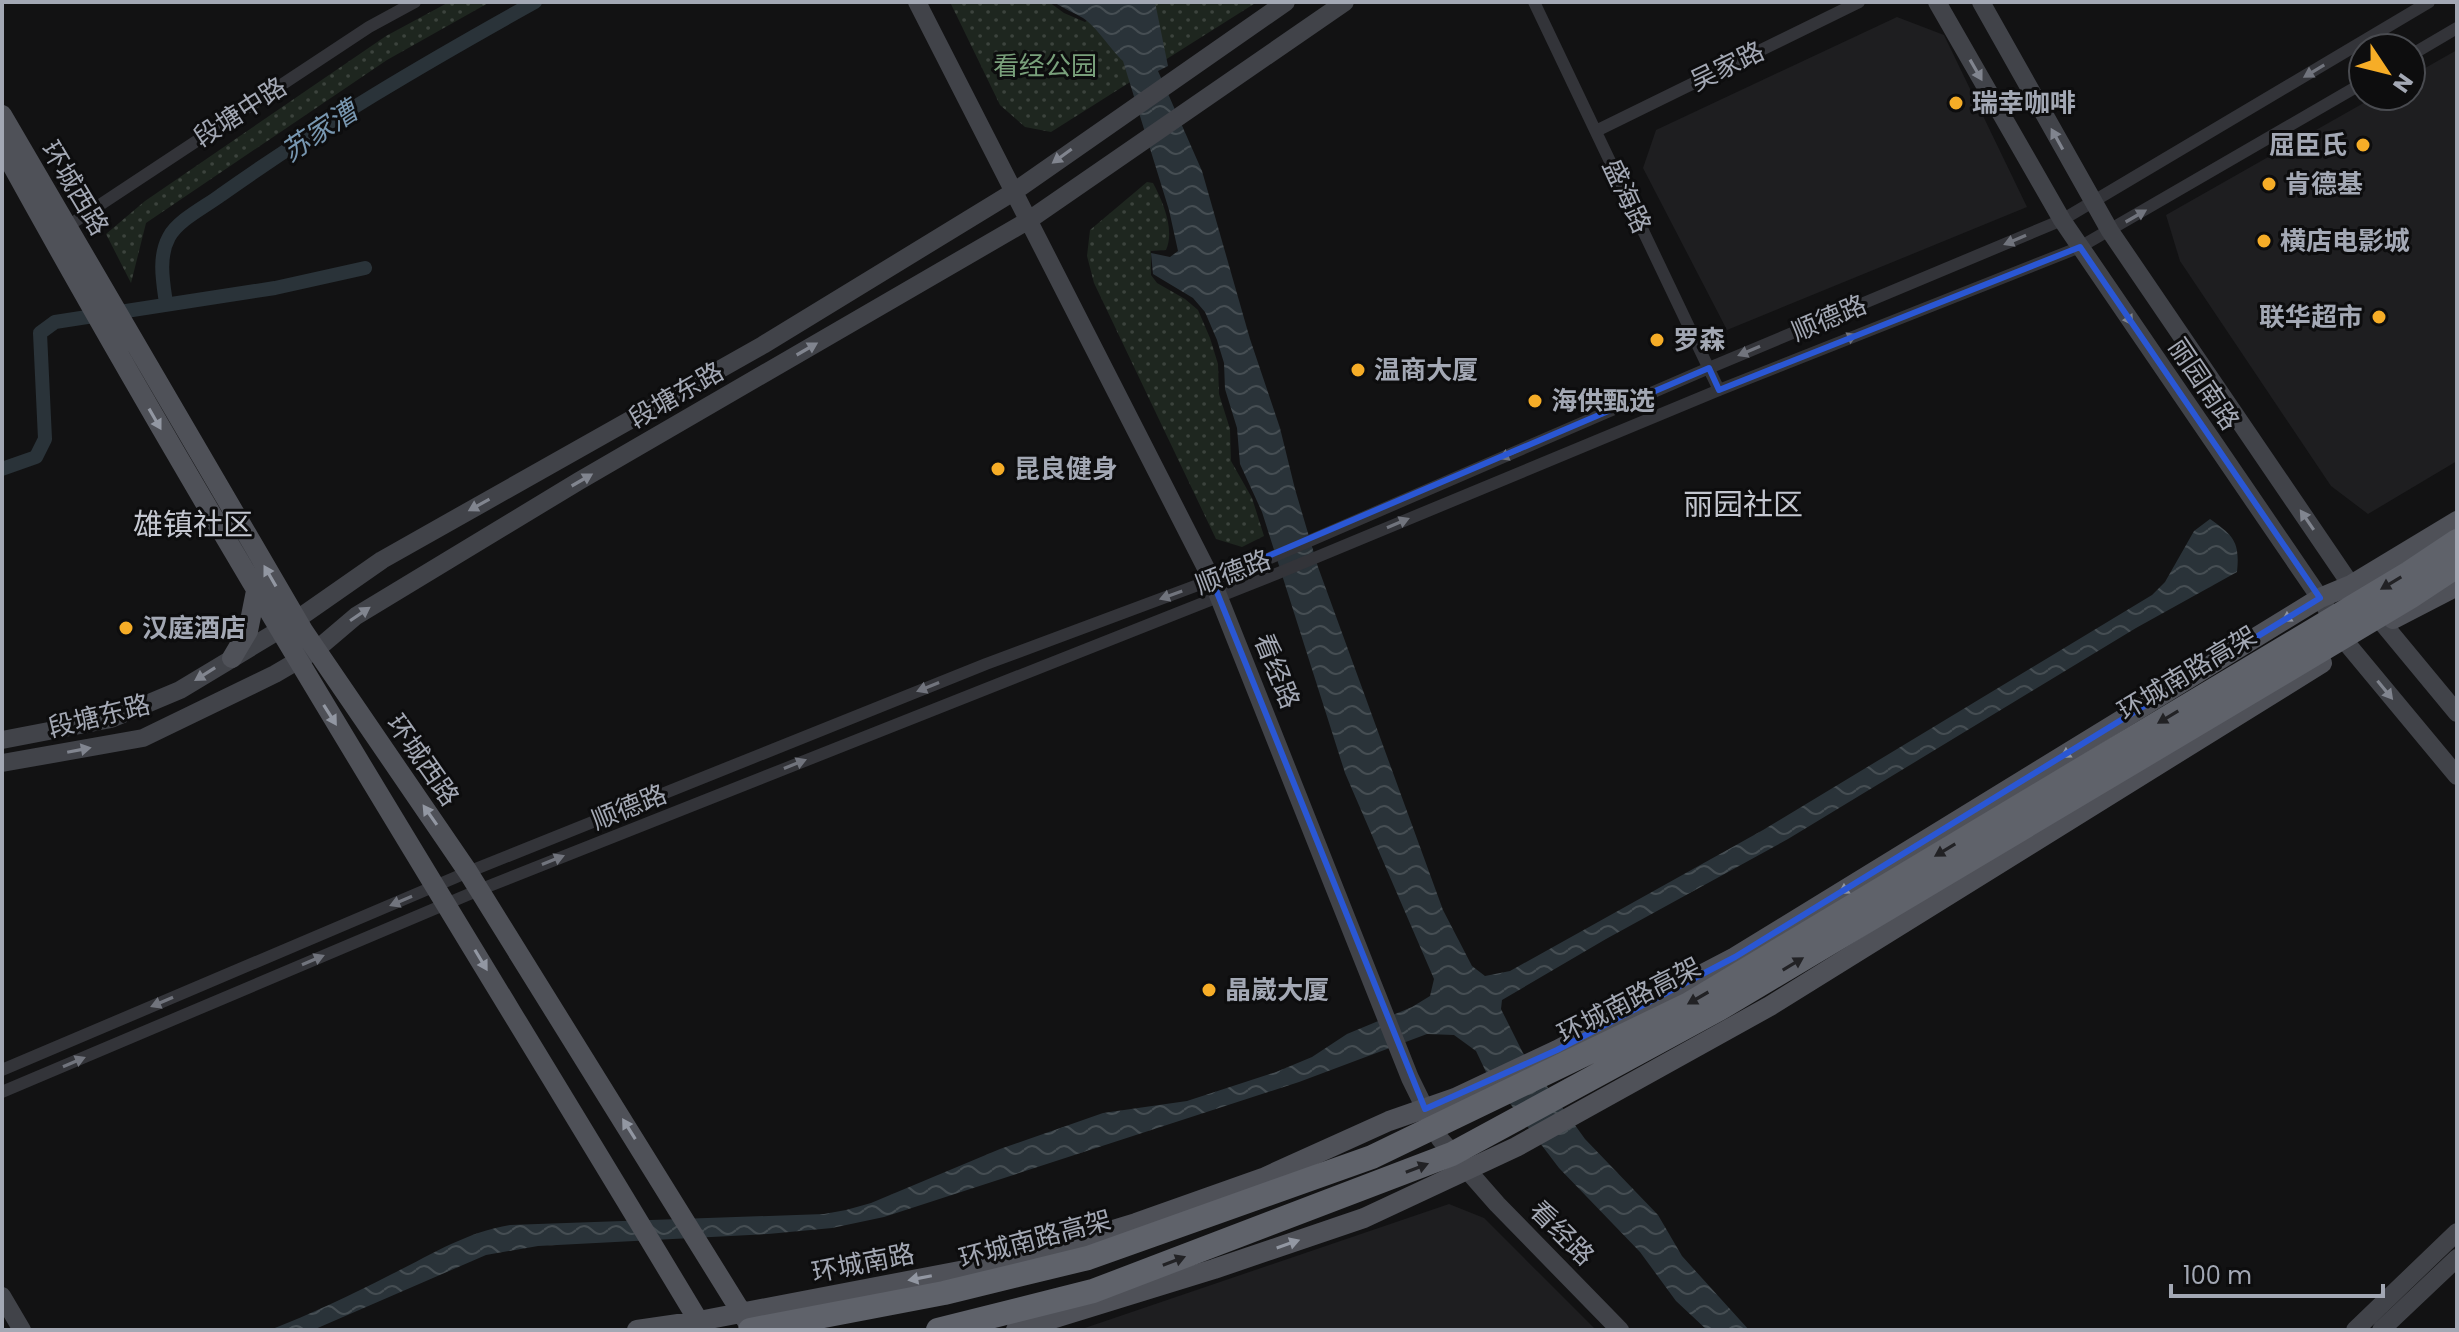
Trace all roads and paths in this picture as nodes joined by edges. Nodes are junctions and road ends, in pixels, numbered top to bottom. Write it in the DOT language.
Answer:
graph roads {
  1 [pos="415,2"];
  2 [pos="917,2"];
  3 [pos="1286,2"];
  4 [pos="1345,2"];
  5 [pos="1534,2"];
  6 [pos="1859,2"];
  7 [pos="1937,2"];
  8 [pos="1981,2"];
  9 [pos="2429,2"];
  10 [pos="2457,28"];
  11 [pos="2427,46"];
  12 [pos="2347,92"];
  13 [pos="2,115"];
  14 [pos="1596,131"];
  15 [pos="2,147"];
  16 [pos="1015,191"];
  17 [pos="2093,202"];
  18 [pos="1029,220"];
  19 [pos="2062,220"];
  20 [pos="68,226"];
  21 [pos="2110,231"];
  22 [pos="2080,247"];
  23 [pos="1709,368"];
  24 [pos="1719,390"];
  25 [pos="2457,521"];
  26 [pos="2457,541"];
  27 [pos="2457,566"];
  28 [pos="2351,585"];
  29 [pos="2457,586"];
  30 [pos="1215,588"];
  31 [pos="256,591"];
  32 [pos="2320,598"];
  33 [pos="287,625"];
  34 [pos="2382,625"];
  35 [pos="2349,646"];
  36 [pos="316,650"];
  37 [pos="232,658"];
  38 [pos="297,661"];
  39 [pos="2457,713"];
  40 [pos="2,740"];
  41 [pos="2,763"];
  42 [pos="2457,776"];
  43 [pos="468,872"];
  44 [pos="479,890"];
  45 [pos="441,895"];
  46 [pos="2,1070"];
  47 [pos="2,1092"];
  48 [pos="1425,1109"];
  49 [pos="1467,1170"];
  50 [pos="2457,1232"];
  51 [pos="2457,1258"];
  52 [pos="2,1296"];
  53 [pos="748,1324"];
  54 [pos="702,1325"];
  55 [pos="22,1330"];
  56 [pos="637,1330"];
  57 [pos="938,1330"];
  58 [pos="1016,1330"];
  59 [pos="1620,1330"];
  60 [pos="2355,1330"];
  61 [pos="2381,1330"];
  1 -- 20 [label="street, 段塘中路"];
  2 -- 16 [label="main road, 看经路"];
  3 -- 16 [label="main road, 段塘东路, one-way"];
  4 -- 18 [label="main road, 段塘东路"];
  5 -- 14 [label="street, 盛海路"];
  6 -- 14 [label="street, 吴家路"];
  7 -- 19 [label="main road, 丽园南路, one-way"];
  17 -- 8 [label="main road, 丽园南路, one-way"];
  9 -- 17 [label="street, 顺德路, one-way"];
  10 -- 11 [label="street"];
  21 -- 12 [label="street, 顺德路, one-way"];
  13 -- 20 [label="main road, 环城西路"];
  14 -- 23 [label="street, 盛海路"];
  15 -- 31 [label="main road, 环城西路, one-way"];
  16 -- 18 [label="main road, 看经路"];
  16 -- 33 [label="main road, 段塘东路, one-way"];
  17 -- 19 [label="street, 顺德路"];
  17 -- 21 [label="main road, 丽园南路"];
  18 -- 30 [label="main road, 看经路"];
  36 -- 18 [label="main road, 段塘东路, one-way"];
  19 -- 22 [label="main road, 丽园南路"];
  19 -- 23 [label="street, 顺德路, one-way"];
  33 -- 20 [label="main road, 环城西路, one-way"];
  21 -- 22 [label="street, 顺德路"];
  28 -- 21 [label="main road, 丽园南路, one-way"];
  24 -- 22 [label="street, 顺德路, one-way"];
  22 -- 32 [label="main road, 丽园南路, one-way"];
  23 -- 24 [label="street, 盛海路"];
  23 -- 30 [label="street, 顺德路, one-way"];
  30 -- 24 [label="street, 顺德路, one-way"];
  25 -- 28 [label="main road, 环城南路"];
  26 -- 53 [label="highway, 环城南路高架, one-way"];
  57 -- 27 [label="highway, 环城南路高架, one-way"];
  28 -- 32 [label="main road, 环城南路"];
  28 -- 34 [label="main road, 丽园南路"];
  29 -- 34 [label="main road"];
  30 -- 43 [label="street, 顺德路, one-way"];
  44 -- 30 [label="street, 顺德路, one-way"];
  30 -- 48 [label="main road, 看经路"];
  31 -- 33 [label="main road, 环城西路"];
  31 -- 37 [label="main road"];
  32 -- 35 [label="main road, 丽园南路"];
  32 -- 48 [label="main road, 环城南路, one-way"];
  33 -- 36 [label="main road, 环城西路"];
  33 -- 37 [label="main road, 段塘东路"];
  33 -- 38 [label="main road, 环城西路"];
  34 -- 35 [label="main road"];
  34 -- 39 [label="main road, 丽园南路"];
  35 -- 42 [label="main road, 丽园南路, one-way"];
  35 -- 49 [label="main road"];
  36 -- 38 [label="main road, 段塘东路"];
  43 -- 36 [label="main road, 环城西路, one-way"];
  37 -- 40 [label="main road, 段塘东路, one-way"];
  41 -- 38 [label="main road, 段塘东路, one-way"];
  38 -- 45 [label="main road, 环城西路, one-way"];
  43 -- 44 [label="main road, 环城西路"];
  43 -- 45 [label="street, 顺德路"];
  44 -- 45 [label="street, 顺德路"];
  53 -- 44 [label="main road, 环城西路, one-way"];
  45 -- 46 [label="street, 顺德路, one-way"];
  47 -- 45 [label="street, 顺德路, one-way"];
  45 -- 54 [label="main road, 环城西路, one-way"];
  48 -- 49 [label="main road, 看经路"];
  48 -- 53 [label="main road, 环城南路, one-way"];
  58 -- 49 [label="main road, one-way"];
  49 -- 59 [label="main road, 看经路"];
  50 -- 60 [label="main road"];
  51 -- 61 [label="main road"];
  52 -- 55 [label="main road"];
  53 -- 54 [label="main road, 环城南路"];
  54 -- 56 [label="main road, 环城南路"];
}
